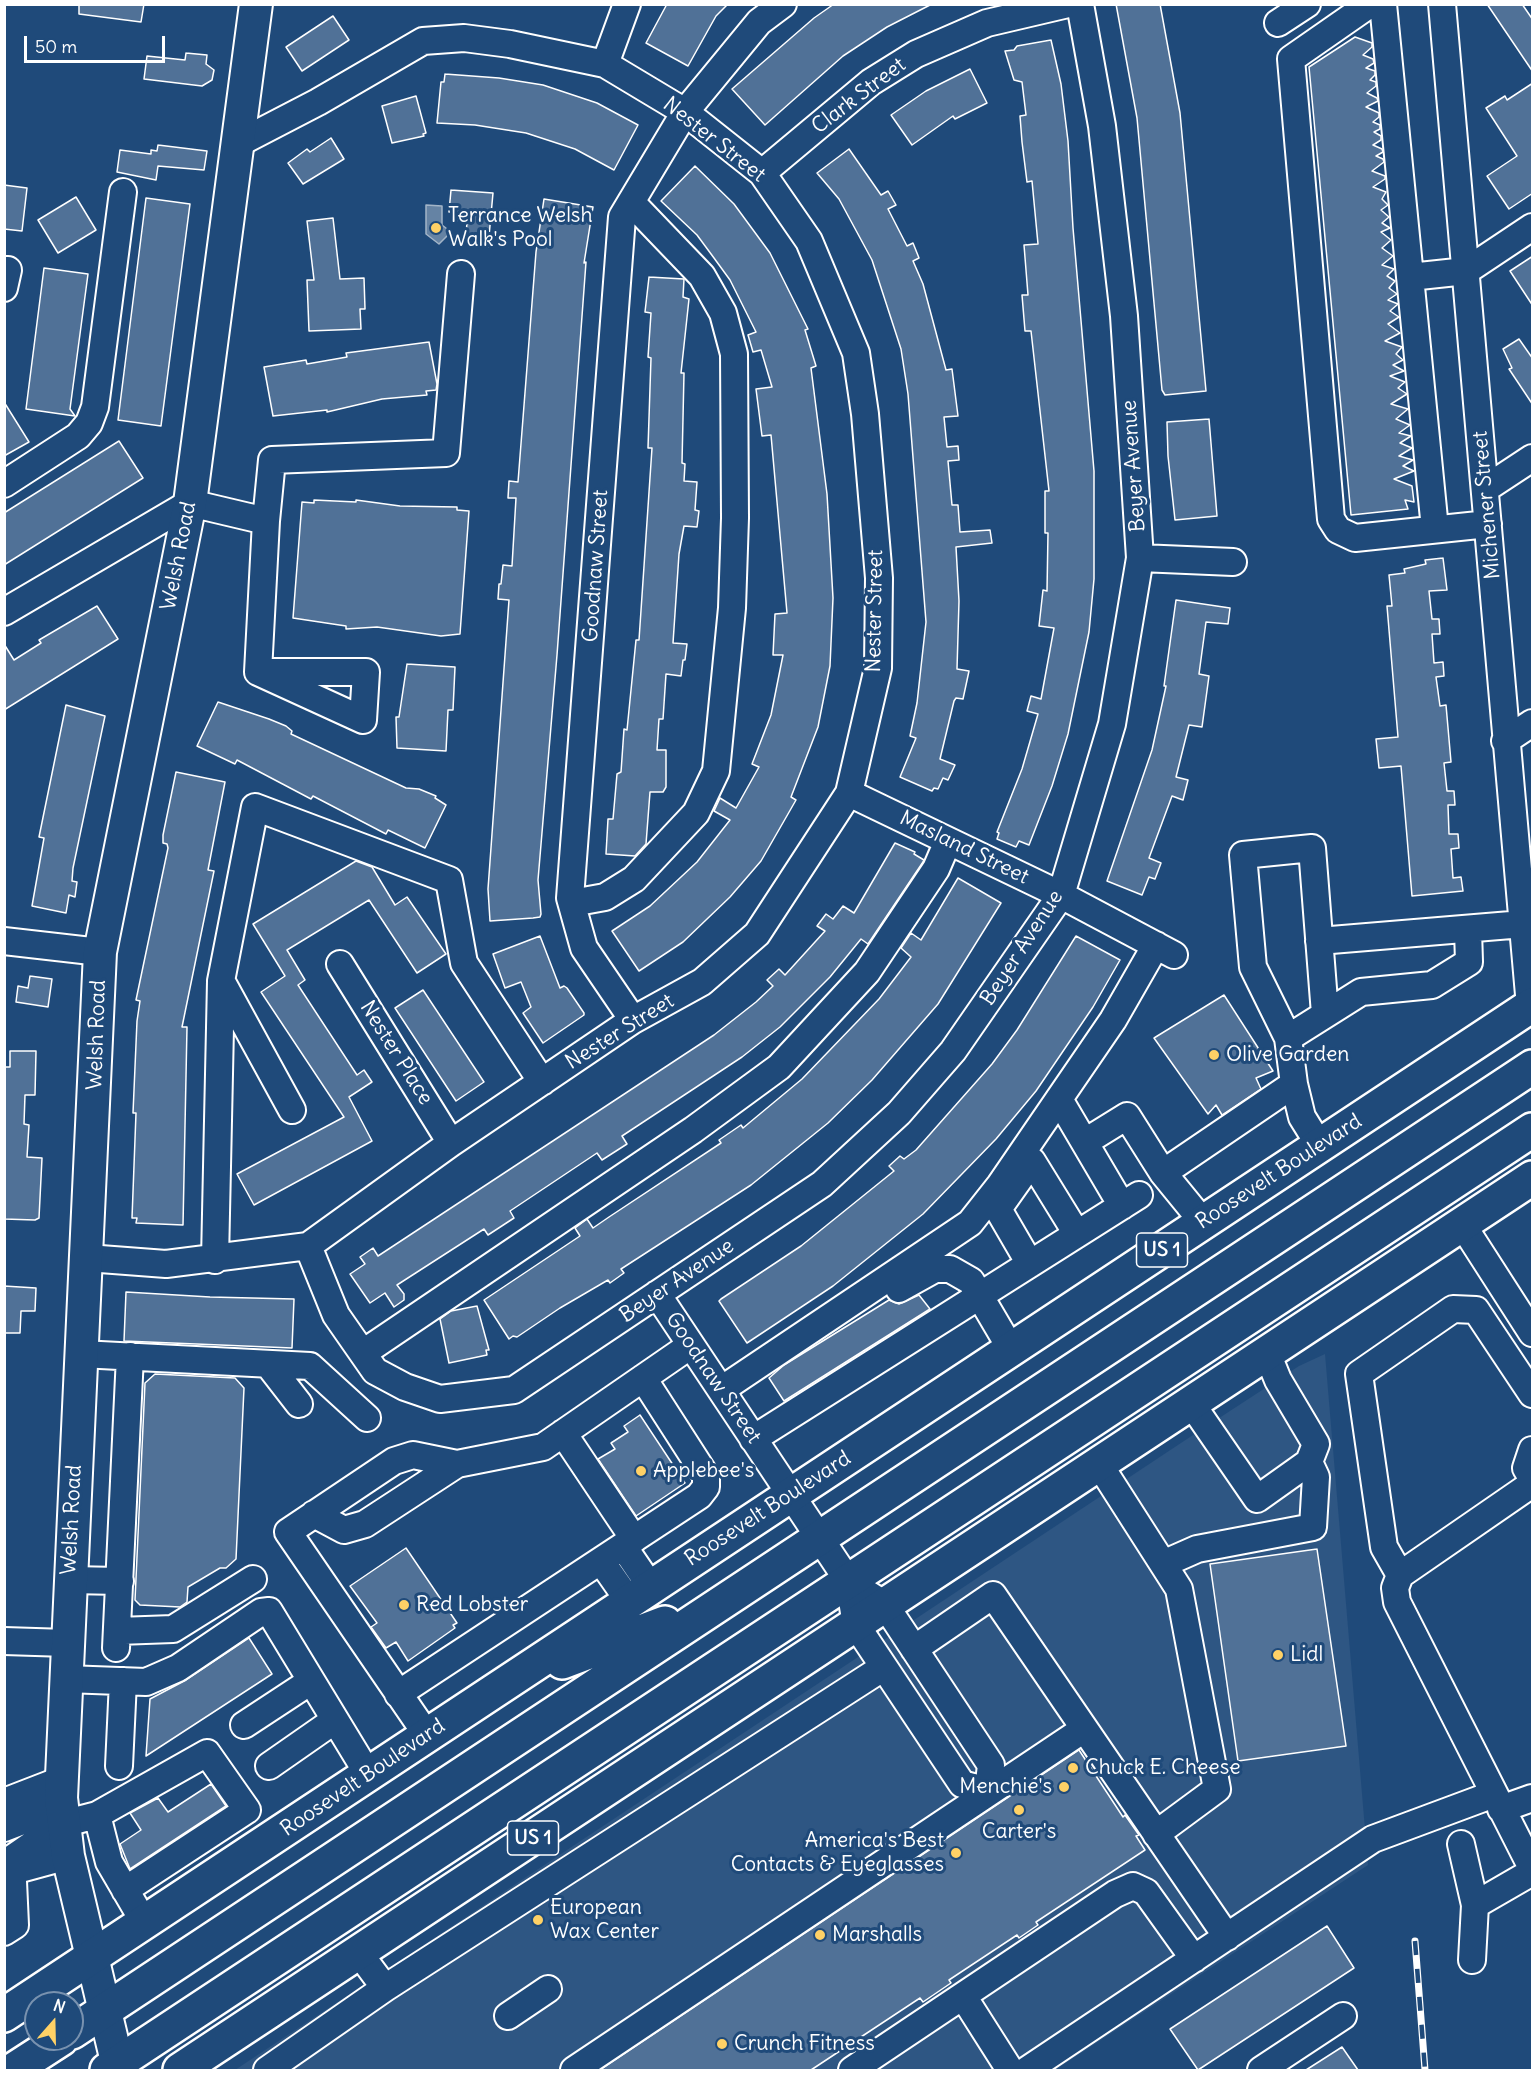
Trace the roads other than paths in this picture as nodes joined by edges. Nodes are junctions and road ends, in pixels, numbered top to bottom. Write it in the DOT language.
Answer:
graph roads {
  1 [pos="256,4"];
  2 [pos="627,4"];
  3 [pos="783,4"];
  4 [pos="1068,4"];
  5 [pos="1080,4"];
  6 [pos="1307,4"];
  7 [pos="1370,4"];
  8 [pos="1383,4"];
  9 [pos="1442,4"];
  10 [pos="1278,23"];
  11 [pos="605,64"];
  12 [pos="685,112"];
  13 [pos="239,143"];
  14 [pos="762,173"];
  15 [pos="123,192"];
  16 [pos="631,202"];
  17 [pos="1533,226"];
  18 [pos="4,270"];
  19 [pos="1466,270"];
  20 [pos="461,274"];
  21 [pos="1410,277"];
  22 [pos="4,288"];
  23 [pos="1533,458"];
  24 [pos="4,484"];
  25 [pos="1485,489"];
  26 [pos="190,503"];
  27 [pos="266,521"];
  28 [pos="1488,524"];
  29 [pos="1435,529"];
  30 [pos="1140,558"];
  31 [pos="1233,562"];
  32 [pos="4,612"];
  33 [pos="258,672"];
  34 [pos="1533,723"];
  35 [pos="1505,741"];
  36 [pos="849,793"];
  37 [pos="948,841"];
  38 [pos="1525,857"];
  39 [pos="1060,895"];
  40 [pos="572,903"];
  41 [pos="1523,924"];
  42 [pos="1468,930"];
  43 [pos="4,941"];
  44 [pos="1319,941"];
  45 [pos="100,952"];
  46 [pos="340,964"];
  47 [pos="221,981"];
  48 [pos="1532,1005"];
  49 [pos="1325,1014"];
  50 [pos="633,1020"];
  51 [pos="1288,1038"];
  52 [pos="1533,1067"];
  53 [pos="542,1082"];
  54 [pos="1294,1084"];
  55 [pos="1059,1099"];
  56 [pos="292,1110"];
  57 [pos="1533,1130"];
  58 [pos="451,1143"];
  59 [pos="1085,1143"];
  60 [pos="1320,1146"];
  61 [pos="1162,1173"];
  62 [pos="1533,1178"];
  63 [pos="1203,1222"];
  64 [pos="1462,1224"];
  65 [pos="1077,1234"];
  66 [pos="309,1246"];
  67 [pos="87,1258"];
  68 [pos="215,1260"];
  69 [pos="1030,1264"];
  70 [pos="657,1294"];
  71 [pos="978,1297"];
  72 [pos="1533,1333"];
  73 [pos="691,1345"];
  74 [pos="1011,1349"];
  75 [pos="363,1353"];
  76 [pos="1268,1353"];
  77 [pos="81,1354"];
  78 [pos="130,1356"];
  79 [pos="268,1364"];
  80 [pos="643,1378"];
  81 [pos="723,1394"];
  82 [pos="1533,1395"];
  83 [pos="1191,1403"];
  84 [pos="299,1404"];
  85 [pos="367,1418"];
  86 [pos="562,1433"];
  87 [pos="753,1439"];
  88 [pos="1533,1450"];
  89 [pos="1309,1462"];
  90 [pos="457,1464"];
  91 [pos="1100,1464"];
  92 [pos="1533,1478"];
  93 [pos="1533,1484"];
  94 [pos="791,1495"];
  95 [pos="314,1514"];
  96 [pos="819,1537"];
  97 [pos="628,1543"];
  98 [pos="601,1561"];
  99 [pos="1163,1564"];
  100 [pos="1400,1575"];
  101 [pos="252,1579"];
  102 [pos="69,1580"];
  103 [pos="120,1581"];
  104 [pos="849,1582"];
  105 [pos="640,1594"];
  106 [pos="720,1603"];
  107 [pos="885,1605"];
  108 [pos="856,1624"];
  109 [pos="4,1641"];
  110 [pos="68,1643"];
  111 [pos="914,1649"];
  112 [pos="884,1667"];
  113 [pos="66,1678"];
  114 [pos="123,1681"];
  115 [pos="311,1681"];
  116 [pos="507,1682"];
  117 [pos="398,1694"];
  118 [pos="335,1720"];
  119 [pos="244,1725"];
  120 [pos="1084,1729"];
  121 [pos="428,1735"];
  122 [pos="673,1745"];
  123 [pos="119,1766"];
  124 [pos="269,1766"];
  125 [pos="368,1774"];
  126 [pos="988,1791"];
  127 [pos="1533,1798"];
  128 [pos="4,1802"];
  129 [pos="1498,1802"];
  130 [pos="61,1803"];
  131 [pos="501,1811"];
  132 [pos="97,1815"];
  133 [pos="237,1817"];
  134 [pos="4,1828"];
  135 [pos="1156,1834"];
  136 [pos="1461,1844"];
  137 [pos="257,1848"];
  138 [pos="68,1856"];
  139 [pos="10,1864"];
  140 [pos="1533,1868"];
  141 [pos="1533,1872"];
  142 [pos="125,1890"];
  143 [pos="1475,1905"];
  144 [pos="144,1922"];
  145 [pos="4,1932"];
  146 [pos="1227,1938"];
  147 [pos="359,1953"];
  148 [pos="92,1956"];
  149 [pos="1194,1959"];
  150 [pos="1472,1960"];
  151 [pos="385,1988"];
  152 [pos="548,1989"];
  153 [pos="963,1996"];
  154 [pos="105,2010"];
  155 [pos="4,2014"];
  156 [pos="508,2016"];
  157 [pos="1343,2016"];
  158 [pos="84,2024"];
  159 [pos="42,2051"];
  160 [pos="114,2068"];
  161 [pos="13,2070"];
  162 [pos="180,2070"];
  163 [pos="267,2070"];
  164 [pos="574,2070"];
  165 [pos="852,2070"];
  166 [pos="1010,2070"];
  167 [pos="1027,2070"];
  168 [pos="1262,2070"];
  1 -- 13 [label="main road, Welsh Road"];
  2 -- 11 [label="street"];
  3 -- 12 [label="street, Goodnaw Street"];
  4 -- 14 [label="street, Clark Street"];
  5 -- 30 [label="street, Beyer Avenue"];
  6 -- 10 [label="street"];
  7 -- 29 [label="street"];
  8 -- 21 [label="street"];
  9 -- 19 [label="street, Michener Street"];
  11 -- 12 [label="street, Nester Street"];
  11 -- 13 [label="street, Nester Street"];
  12 -- 14 [label="street, Nester Street"];
  12 -- 16 [label="street, Goodnaw Street"];
  13 -- 26 [label="main road, Welsh Road"];
  14 -- 36 [label="street, Nester Street"];
  15 -- 24 [label="street"];
  16 -- 40 [label="street, Goodnaw Street"];
  16 -- 40 [label="street"];
  17 -- 19 [label="street"];
  18 -- 22 [label="street"];
  19 -- 21 [label="street"];
  19 -- 25 [label="street, Michener Street"];
  20 -- 27 [label="street"];
  21 -- 29 [label="street"];
  23 -- 25 [label="street"];
  25 -- 28 [label="street, Michener Street"];
  26 -- 27 [label="street"];
  26 -- 32 [label="street"];
  26 -- 45 [label="main road, Welsh Road"];
  27 -- 33 [label="street"];
  28 -- 29 [label="street"];
  28 -- 35 [label="street, Michener Street"];
  30 -- 31 [label="street"];
  30 -- 39 [label="street, Beyer Avenue"];
  34 -- 35 [label="street"];
  35 -- 38 [label="street, Michener Street"];
  36 -- 37 [label="street, Masland Street"];
  36 -- 50 [label="street, Nester Street"];
  37 -- 39 [label="street, Masland Street"];
  37 -- 75 [label="street"];
  38 -- 41 [label="street, Michener Street"];
  39 -- 55 [label="street, Masland Street"];
  39 -- 70 [label="street, Beyer Avenue"];
  40 -- 50 [label="street, Goodnaw Street"];
  41 -- 42 [label="street"];
  41 -- 48 [label="street, Michener Street"];
  42 -- 44 [label="street"];
  42 -- 49 [label="street"];
  43 -- 45 [label="street"];
  44 -- 49 [label="street"];
  44 -- 51 [label="street"];
  45 -- 67 [label="main road, Welsh Road"];
  46 -- 58 [label="street, Nester Place"];
  47 -- 53 [label="street"];
  47 -- 56 [label="street"];
  47 -- 68 [label="street"];
  48 -- 60 [label="highway, Roosevelt Boulevard / US 1"];
  49 -- 51 [label="street"];
  50 -- 53 [label="street, Nester Street"];
  51 -- 54 [label="street"];
  52 -- 96 [label="highway, US 1"];
  53 -- 58 [label="street, Nester Street"];
  54 -- 60 [label="street"];
  54 -- 61 [label="street"];
  55 -- 59 [label="street"];
  55 -- 81 [label="street"];
  57 -- 104 [label="highway, US 1"];
  58 -- 66 [label="street, Nester Street"];
  59 -- 61 [label="street"];
  59 -- 65 [label="street"];
  60 -- 63 [label="highway, Roosevelt Boulevard / US 1"];
  61 -- 63 [label="street"];
  62 -- 64 [label="highway, US 1"];
  63 -- 74 [label="highway, Roosevelt Boulevard / US 1"];
  64 -- 72 [label="street"];
  64 -- 76 [label="highway, US 1"];
  65 -- 69 [label="street"];
  65 -- 69 [label="street"];
  66 -- 68 [label="street, Nester Street"];
  66 -- 75 [label="street, Beyer Avenue"];
  67 -- 68 [label="street, Nester Street"];
  67 -- 77 [label="main road, Welsh Road"];
  69 -- 71 [label="street"];
  70 -- 73 [label="street, Goodnaw Street"];
  70 -- 75 [label="street, Beyer Avenue"];
  71 -- 74 [label="street"];
  71 -- 81 [label="street"];
  71 -- 87 [label="street"];
  73 -- 80 [label="street"];
  73 -- 81 [label="street, Goodnaw Street"];
  74 -- 94 [label="highway, Roosevelt Boulevard / US 1"];
  76 -- 83 [label="highway, US 1"];
  76 -- 89 [label="street"];
  77 -- 78 [label="street"];
  77 -- 102 [label="main road, Welsh Road"];
  78 -- 79 [label="street"];
  78 -- 103 [label="street"];
  79 -- 84 [label="street"];
  79 -- 85 [label="street"];
  80 -- 86 [label="street"];
  80 -- 97 [label="street"];
  81 -- 87 [label="street, Goodnaw Street"];
  82 -- 100 [label="street"];
  83 -- 89 [label="street"];
  83 -- 91 [label="highway, US 1"];
  86 -- 90 [label="street"];
  86 -- 97 [label="street"];
  87 -- 94 [label="street, Goodnaw Street"];
  88 -- 92 [label="street"];
  89 -- 99 [label="street"];
  90 -- 95 [label="street"];
  90 -- 95 [label="street"];
  91 -- 99 [label="street"];
  91 -- 107 [label="highway, US 1"];
  93 -- 100 [label="street"];
  94 -- 96 [label="street, Goodnaw Street"];
  94 -- 105 [label="highway, Roosevelt Boulevard / US 1"];
  95 -- 117 [label="street"];
  96 -- 104 [label="street, Goodnaw Street"];
  96 -- 106 [label="highway, US 1"];
  97 -- 98 [label="street"];
  97 -- 105 [label="street"];
  98 -- 105 [label="street"];
  98 -- 117 [label="street"];
  99 -- 135 [label="street"];
  100 -- 129 [label="street"];
  101 -- 103 [label="street"];
  102 -- 103 [label="street"];
  102 -- 110 [label="main road, Welsh Road"];
  104 -- 107 [label="street, Goodnaw Street"];
  104 -- 108 [label="street, Goodnaw Street"];
  104 -- 131 [label="highway, US 1"];
  105 -- 116 [label="highway, Roosevelt Boulevard / US 1"];
  106 -- 116 [label="highway"];
  106 -- 154 [label="highway, US 1"];
  107 -- 108 [label="highway, US 1"];
  107 -- 111 [label="street"];
  108 -- 112 [label="street"];
  108 -- 122 [label="highway, US 1"];
  109 -- 110 [label="street"];
  110 -- 113 [label="main road, Welsh Road"];
  111 -- 120 [label="street"];
  111 -- 126 [label="street"];
  112 -- 126 [label="street"];
  112 -- 151 [label="street"];
  113 -- 114 [label="street"];
  113 -- 130 [label="main road, Welsh Road"];
  114 -- 115 [label="street"];
  114 -- 123 [label="street"];
  115 -- 118 [label="street"];
  115 -- 119 [label="street"];
  116 -- 121 [label="highway, Roosevelt Boulevard / US 1"];
  117 -- 121 [label="street"];
  118 -- 124 [label="street"];
  118 -- 125 [label="street"];
  120 -- 126 [label="street"];
  120 -- 135 [label="street"];
  121 -- 125 [label="highway, Roosevelt Boulevard / US 1"];
  122 -- 131 [label="highway"];
  122 -- 147 [label="highway, US 1"];
  125 -- 137 [label="highway, Roosevelt Boulevard / US 1"];
  126 -- 164 [label="street"];
  127 -- 129 [label="street"];
  128 -- 130 [label="street"];
  129 -- 140 [label="street"];
  129 -- 146 [label="street"];
  130 -- 132 [label="street"];
  130 -- 134 [label="street"];
  130 -- 138 [label="main road, Welsh Road"];
  130 -- 139 [label="street"];
  131 -- 160 [label="highway, US 1"];
  132 -- 133 [label="street"];
  132 -- 142 [label="street"];
  133 -- 137 [label="street"];
  133 -- 142 [label="street"];
  135 -- 146 [label="street"];
  136 -- 143 [label="street"];
  137 -- 144 [label="highway, Roosevelt Boulevard / US 1"];
  138 -- 139 [label="street"];
  138 -- 148 [label="main road, Welsh Road"];
  139 -- 145 [label="street"];
  141 -- 143 [label="street"];
  142 -- 144 [label="street"];
  143 -- 150 [label="street"];
  144 -- 148 [label="highway, Roosevelt Boulevard / US 1"];
  146 -- 149 [label="street"];
  147 -- 151 [label="street"];
  147 -- 162 [label="highway, US 1"];
  148 -- 154 [label="main road, Welsh Road"];
  148 -- 155 [label="highway, Roosevelt Boulevard / US 1"];
  149 -- 153 [label="street"];
  149 -- 167 [label="street"];
  151 -- 163 [label="street"];
  152 -- 156 [label="street"];
  153 -- 165 [label="street"];
  153 -- 166 [label="street"];
  154 -- 158 [label="highway, US 1"];
  154 -- 160 [label="main road, Welsh Road"];
  157 -- 168 [label="street"];
  159 -- 161 [label="highway"];
}
